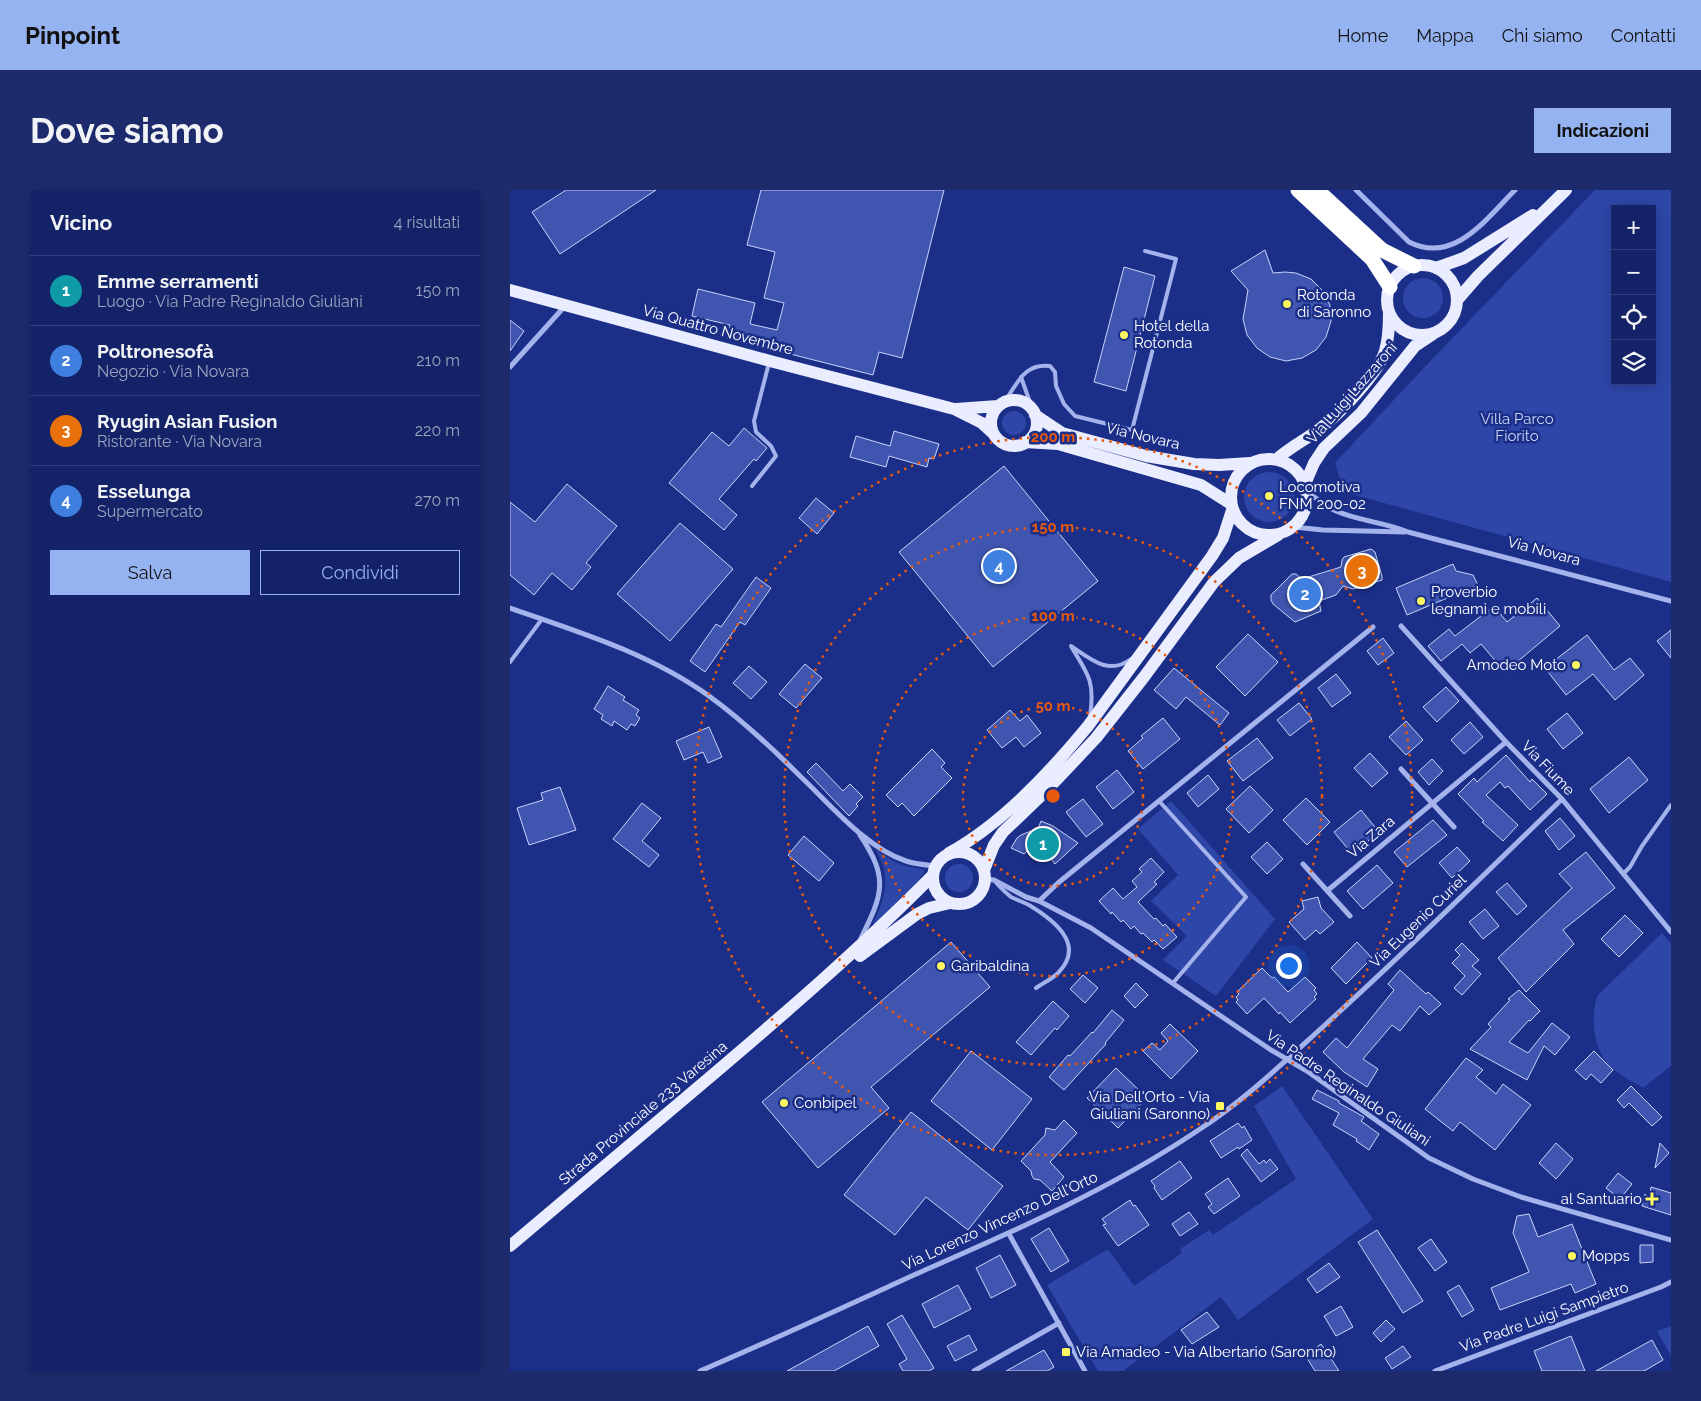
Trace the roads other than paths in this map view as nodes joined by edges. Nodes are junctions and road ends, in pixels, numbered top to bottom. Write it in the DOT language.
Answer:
graph roads {
  1 [pos="1298,190"];
  2 [pos="1316,190"];
  3 [pos="1356,190"];
  4 [pos="1516,190"];
  5 [pos="1566,190"];
  6 [pos="1554,202"];
  7 [pos="1145,251"];
  8 [pos="1414,266"];
  9 [pos="1436,268"];
  10 [pos="1390,287"];
  11 [pos="510,290"];
  12 [pos="1458,299"];
  13 [pos="566,305"];
  14 [pos="1389,312"];
  15 [pos="1435,333"];
  16 [pos="770,361"];
  17 [pos="510,367"];
  18 [pos="1021,377"];
  19 [pos="918,400"];
  20 [pos="1001,404"];
  21 [pos="954,409"];
  22 [pos="1034,412"];
  23 [pos="994,434"];
  24 [pos="1025,442"];
  25 [pos="1277,460"];
  26 [pos="1250,463"];
  27 [pos="752,486"];
  28 [pos="1306,488"];
  29 [pos="1232,507"];
  30 [pos="1294,527"];
  31 [pos="1408,532"];
  32 [pos="1278,535"];
  33 [pos="1671,602"];
  34 [pos="510,608"];
  35 [pos="542,619"];
  36 [pos="1401,626"];
  37 [pos="1373,627"];
  38 [pos="1148,645"];
  39 [pos="510,662"];
  40 [pos="1088,726"];
  41 [pos="1506,742"];
  42 [pos="1401,769"];
  43 [pos="1562,799"];
  44 [pos="1159,801"];
  45 [pos="1432,803"];
  46 [pos="1671,805"];
  47 [pos="1454,827"];
  48 [pos="859,833"];
  49 [pos="949,854"];
  50 [pos="1303,864"];
  51 [pos="934,870"];
  52 [pos="1623,874"];
  53 [pos="988,876"];
  54 [pos="1326,891"];
  55 [pos="1040,901"];
  56 [pos="950,903"];
  57 [pos="1350,916"];
  58 [pos="1671,931"];
  59 [pos="855,952"];
  60 [pos="1173,983"];
  61 [pos="1036,988"];
  62 [pos="796,1004"];
  63 [pos="1289,1059"];
  64 [pos="1009,1234"];
  65 [pos="1670,1240"];
  66 [pos="510,1246"];
  67 [pos="1671,1283"];
  68 [pos="1059,1323"];
  69 [pos="700,1371"];
  70 [pos="974,1371"];
  71 [pos="1085,1371"];
  72 [pos="1435,1371"];
  1 -- 10 [label="highway"];
  2 -- 8 [label="highway"];
  3 -- 4 [label="street"];
  5 -- 6 [label="main road"];
  6 -- 9 [label="main road"];
  6 -- 12 [label="main road"];
  7 -- 18 [label="lane"];
  8 -- 9 [label="main road"];
  8 -- 10 [label="main road"];
  9 -- 12 [label="main road"];
  10 -- 14 [label="main road"];
  11 -- 13 [label="main road, Via Quattro Novembre"];
  12 -- 15 [label="main road"];
  13 -- 16 [label="main road, Via Quattro Novembre"];
  13 -- 17 [label="street"];
  14 -- 15 [label="main road"];
  14 -- 25 [label="main road, Via Luigi Lazzaroni"];
  15 -- 28 [label="main road, Via Luigi Lazzaroni"];
  16 -- 19 [label="main road, Via Quattro Novembre"];
  16 -- 27 [label="lane"];
  18 -- 20 [label="lane"];
  18 -- 22 [label="lane"];
  19 -- 21 [label="main road, Via Novara"];
  20 -- 21 [label="main road, Via Novara"];
  20 -- 22 [label="main road, Via Novara"];
  20 -- 23 [label="main road"];
  21 -- 23 [label="main road, Via Novara"];
  22 -- 24 [label="main road"];
  22 -- 26 [label="main road, Via Novara"];
  23 -- 24 [label="main road, Via Novara"];
  24 -- 29 [label="main road, Via Novara"];
  25 -- 26 [label="main road"];
  25 -- 28 [label="main road"];
  26 -- 29 [label="main road"];
  28 -- 30 [label="main road"];
  28 -- 31 [label="street, Via Novara"];
  29 -- 32 [label="main road"];
  29 -- 38 [label="main road"];
  30 -- 31 [label="street, Via Novara"];
  30 -- 32 [label="main road"];
  31 -- 33 [label="street, Via Novara"];
  32 -- 53 [label="main road"];
  34 -- 35 [label="street"];
  35 -- 39 [label="lane"];
  35 -- 48 [label="street"];
  36 -- 41 [label="street, Via Fiume"];
  37 -- 44 [label="street"];
  38 -- 40 [label="main road"];
  38 -- 40 [label="lane"];
  40 -- 49 [label="main road"];
  41 -- 43 [label="street, Via Fiume"];
  41 -- 45 [label="street, Via Zara"];
  42 -- 45 [label="street"];
  43 -- 52 [label="street, Via Fiume"];
  43 -- 63 [label="street, Via Eugenio Curiel"];
  44 -- 55 [label="street"];
  44 -- 60 [label="lane"];
  45 -- 47 [label="street"];
  45 -- 54 [label="street, Via Zara"];
  46 -- 52 [label="lane"];
  48 -- 51 [label="street"];
  48 -- 59 [label="street"];
  49 -- 51 [label="main road"];
  49 -- 53 [label="main road"];
  50 -- 54 [label="street"];
  51 -- 56 [label="main road"];
  51 -- 59 [label="main road, Strada Provinciale 233 Varesina"];
  52 -- 58 [label="street, Via Fiume"];
  53 -- 55 [label="street, Via Padre Reginaldo Giuliani"];
  53 -- 56 [label="main road"];
  53 -- 61 [label="lane"];
  54 -- 57 [label="street"];
  55 -- 60 [label="street, Via Padre Reginaldo Giuliani"];
  56 -- 62 [label="main road, Strada Provinciale 233 Varesina"];
  59 -- 62 [label="main road, Strada Provinciale 233 Varesina"];
  60 -- 63 [label="street, Via Padre Reginaldo Giuliani"];
  62 -- 66 [label="main road, Strada Provinciale 233 Varesina"];
  63 -- 64 [label="street, Via Lorenzo Vincenzo Dell'Orto"];
  63 -- 65 [label="street, Via Padre Reginaldo Giuliani"];
  64 -- 68 [label="street"];
  64 -- 69 [label="street, Via Lorenzo Vincenzo Dell'Orto"];
  67 -- 72 [label="street, Via Padre Luigi Sampietro"];
  68 -- 70 [label="street"];
  68 -- 71 [label="street"];
}
